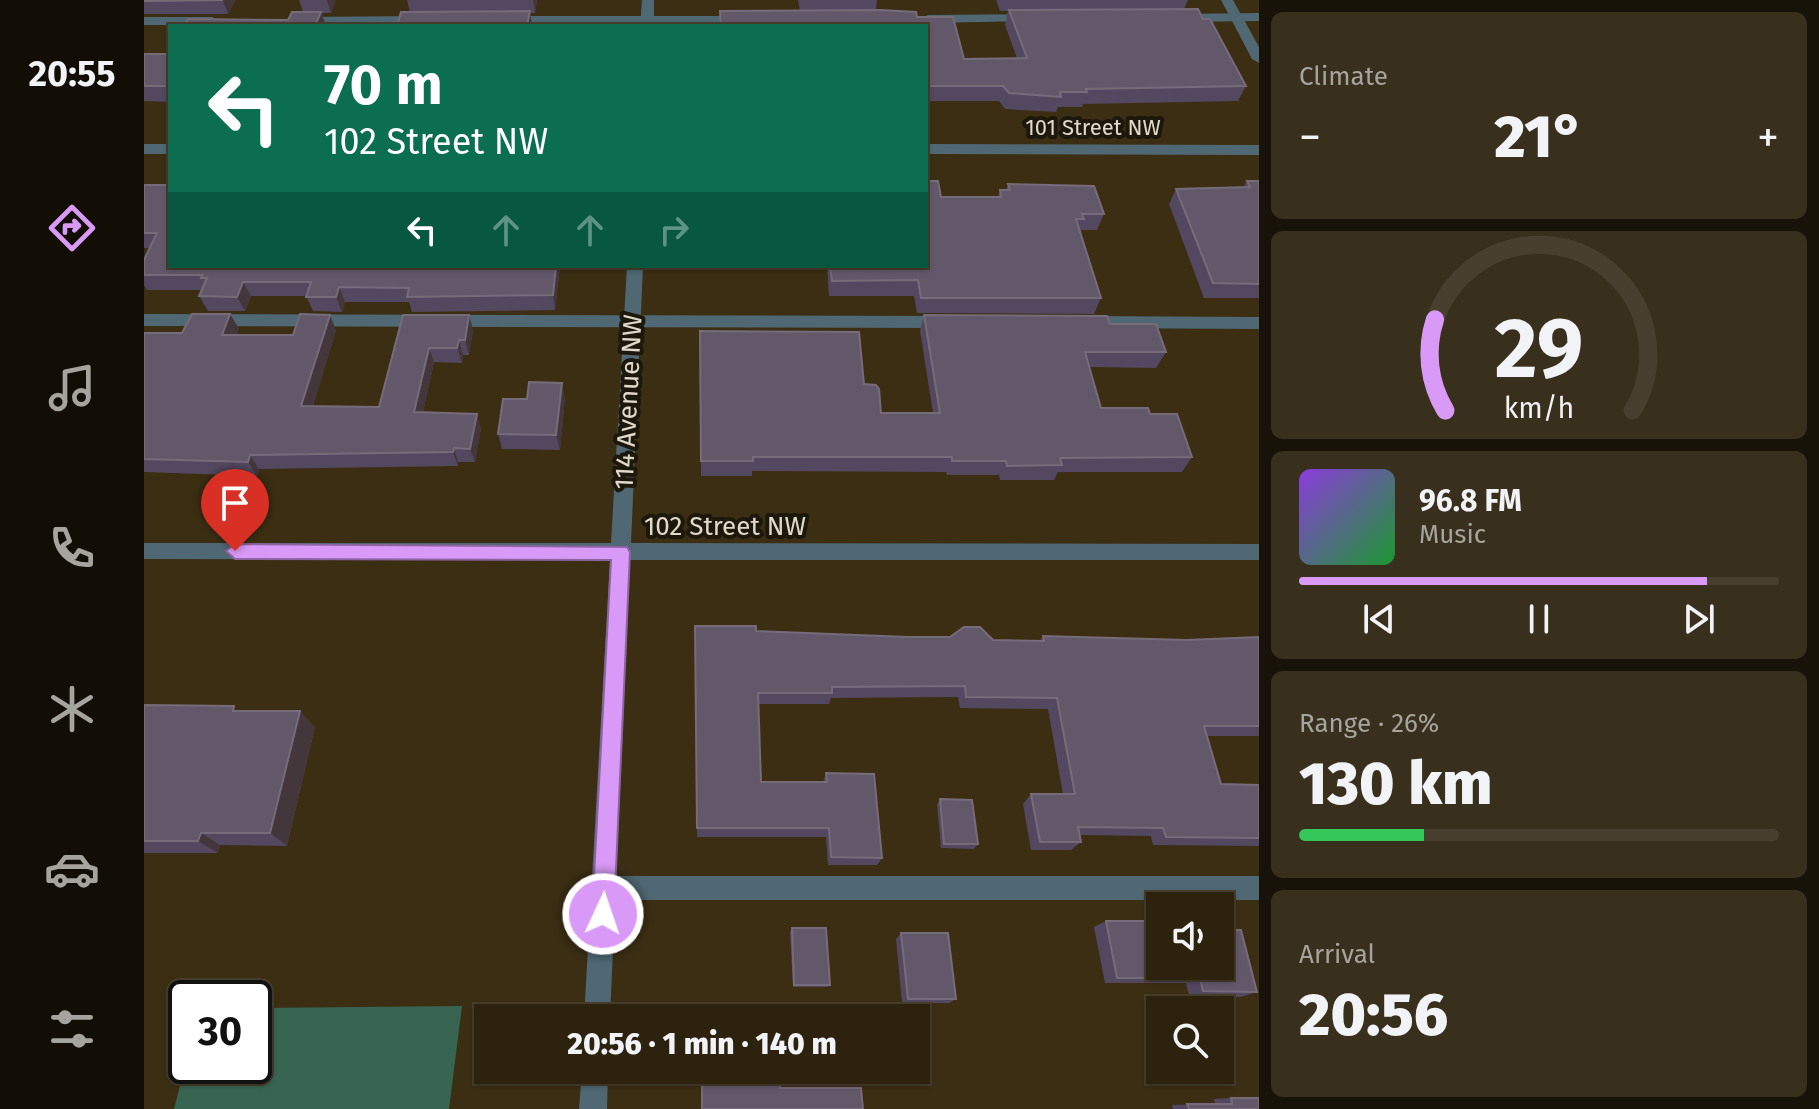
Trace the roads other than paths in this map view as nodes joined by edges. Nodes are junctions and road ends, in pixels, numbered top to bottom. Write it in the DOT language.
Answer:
graph roads {
  1 [pos="648,0"];
  2 [pos="1227,0"];
  3 [pos="1236,17"];
  4 [pos="1259,17"];
  5 [pos="1054,18"];
  6 [pos="1164,18"];
  7 [pos="755,19"];
  8 [pos="913,19"];
  9 [pos="447,20"];
  10 [pos="495,20"];
  11 [pos="144,21"];
  12 [pos="224,21"];
  13 [pos="288,21"];
  14 [pos="647,23"];
  15 [pos="1259,59"];
  16 [pos="144,149"];
  17 [pos="168,149"];
  18 [pos="928,149"];
  19 [pos="1259,150"];
  20 [pos="635,268"];
  21 [pos="144,320"];
  22 [pos="632,320"];
  23 [pos="959,322"];
  24 [pos="1070,322"];
  25 [pos="1259,323"];
  26 [pos="144,551"];
  27 [pos="621,552"];
  28 [pos="1259,552"];
  29 [pos="604,888"];
  30 [pos="1259,888"];
  31 [pos="598,1004"];
  32 [pos="594,1084"];
  33 [pos="593,1109"];
  1 -- 14 [label="street"];
  2 -- 3 [label="street"];
  3 -- 4 [label="street"];
  3 -- 6 [label="street"];
  3 -- 15 [label="street"];
  5 -- 8 [label="street"];
  7 -- 14 [label="street"];
  9 -- 13 [label="street"];
  10 -- 14 [label="street"];
  11 -- 12 [label="street"];
  16 -- 17 [label="street"];
  18 -- 19 [label="street, 101 Street NW"];
  20 -- 22 [label="street, 114 Avenue NW"];
  21 -- 22 [label="street"];
  22 -- 23 [label="street"];
  22 -- 27 [label="street, 114 Avenue NW"];
  24 -- 25 [label="street"];
  26 -- 27 [label="street, 102 Street NW"];
  27 -- 28 [label="street, 102 Street NW"];
  27 -- 29 [label="street, 114 Avenue NW"];
  29 -- 30 [label="street"];
  29 -- 31 [label="street, 114 Avenue NW"];
  32 -- 33 [label="street"];
}
